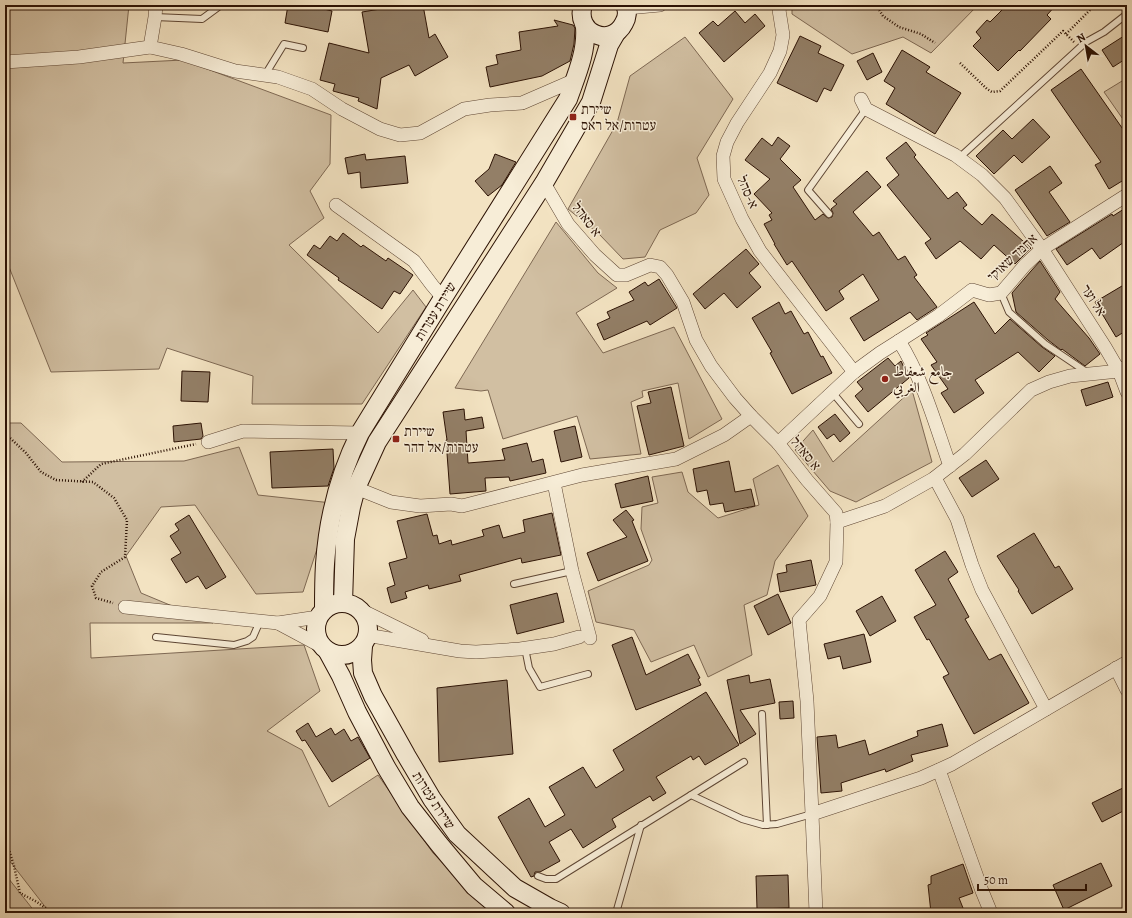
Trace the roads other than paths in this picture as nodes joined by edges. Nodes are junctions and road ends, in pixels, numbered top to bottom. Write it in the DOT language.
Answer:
graph roads {
  1 [pos="221,5"];
  2 [pos="582,5"];
  3 [pos="660,5"];
  4 [pos="780,5"];
  5 [pos="626,7"];
  6 [pos="156,11"];
  7 [pos="1127,14"];
  8 [pos="585,27"];
  9 [pos="616,33"];
  10 [pos="150,47"];
  11 [pos="303,48"];
  12 [pos="5,62"];
  13 [pos="265,75"];
  14 [pos="575,80"];
  15 [pos="863,104"];
  16 [pos="959,158"];
  17 [pos="544,183"];
  18 [pos="1127,195"];
  19 [pos="336,205"];
  20 [pos="829,214"];
  21 [pos="1042,249"];
  22 [pos="1001,293"];
  23 [pos="443,298"];
  24 [pos="899,341"];
  25 [pos="1123,368"];
  26 [pos="854,372"];
  27 [pos="1089,373"];
  28 [pos="832,392"];
  29 [pos="1127,392"];
  30 [pos="751,416"];
  31 [pos="859,424"];
  32 [pos="360,433"];
  33 [pos="208,442"];
  34 [pos="778,443"];
  35 [pos="950,466"];
  36 [pos="936,478"];
  37 [pos="554,482"];
  38 [pos="356,488"];
  39 [pos="837,522"];
  40 [pos="572,571"];
  41 [pos="514,584"];
  42 [pos="351,606"];
  43 [pos="125,607"];
  44 [pos="321,614"];
  45 [pos="260,621"];
  46 [pos="278,623"];
  47 [pos="156,636"];
  48 [pos="364,642"];
  49 [pos="438,647"];
  50 [pos="525,648"];
  51 [pos="324,649"];
  52 [pos="1121,665"];
  53 [pos="588,674"];
  54 [pos="1127,690"];
  55 [pos="1046,709"];
  56 [pos="762,714"];
  57 [pos="744,762"];
  58 [pos="939,770"];
  59 [pos="691,795"];
  60 [pos="812,814"];
  61 [pos="642,825"];
  62 [pos="767,825"];
  63 [pos="538,876"];
  64 [pos="506,913"];
  65 [pos="562,913"];
  66 [pos="616,913"];
  67 [pos="816,913"];
  68 [pos="991,913"];
  1 -- 6 [label="lane"];
  2 -- 8 [label="main road, שיירת עטרות"];
  3 -- 5 [label="street"];
  4 -- 26 [label="street, א-סהל"];
  5 -- 9 [label="main road, שיירת עטרות"];
  6 -- 10 [label="street"];
  7 -- 16 [label="lane"];
  8 -- 9 [label="main road"];
  8 -- 14 [label="main road, שיירת עטרות"];
  9 -- 17 [label="main road, שיירת עטרות"];
  10 -- 12 [label="street"];
  10 -- 13 [label="street"];
  11 -- 13 [label="lane"];
  13 -- 14 [label="street"];
  14 -- 23 [label="main road, שיירת עטרות"];
  15 -- 16 [label="street, אל וער"];
  15 -- 20 [label="lane"];
  16 -- 21 [label="street, אל וער"];
  17 -- 30 [label="street, א סאהל"];
  17 -- 38 [label="main road, שיירת עטרות"];
  18 -- 21 [label="street, אחמד שאוקי"];
  19 -- 23 [label="street"];
  21 -- 22 [label="street, אחמד שאוקי"];
  21 -- 25 [label="street, אל וער"];
  22 -- 24 [label="street, אחמד שאוקי"];
  22 -- 27 [label="lane"];
  23 -- 32 [label="main road, שיירת עטרות"];
  24 -- 26 [label="street"];
  24 -- 35 [label="street"];
  25 -- 27 [label="street"];
  25 -- 29 [label="street, אל וער"];
  26 -- 28 [label="street"];
  27 -- 35 [label="street"];
  28 -- 31 [label="lane"];
  28 -- 34 [label="street"];
  30 -- 34 [label="street, א סאהל"];
  30 -- 37 [label="street"];
  32 -- 33 [label="street"];
  32 -- 44 [label="main road, שיירת עטרות"];
  34 -- 39 [label="street, א סאהל"];
  35 -- 36 [label="street"];
  36 -- 39 [label="street"];
  36 -- 55 [label="street"];
  37 -- 38 [label="street"];
  37 -- 40 [label="street"];
  38 -- 42 [label="main road, שיירת עטרות"];
  39 -- 60 [label="street"];
  40 -- 41 [label="lane"];
  40 -- 50 [label="street"];
  42 -- 44 [label="main road"];
  42 -- 48 [label="main road"];
  42 -- 49 [label="street"];
  43 -- 45 [label="street"];
  44 -- 46 [label="street"];
  44 -- 51 [label="main road"];
  45 -- 46 [label="street"];
  45 -- 47 [label="lane"];
  46 -- 51 [label="street"];
  48 -- 49 [label="street"];
  48 -- 51 [label="main road"];
  48 -- 65 [label="main road, שיירת עטרות"];
  49 -- 50 [label="street"];
  50 -- 53 [label="lane"];
  51 -- 64 [label="main road, שיירת עטרות"];
  52 -- 54 [label="street"];
  52 -- 55 [label="street"];
  55 -- 58 [label="street"];
  56 -- 62 [label="lane"];
  57 -- 59 [label="lane"];
  58 -- 60 [label="street"];
  58 -- 68 [label="street"];
  59 -- 61 [label="lane"];
  59 -- 62 [label="lane"];
  60 -- 62 [label="lane"];
  60 -- 67 [label="street"];
  61 -- 63 [label="lane"];
  61 -- 66 [label="lane"];
}
